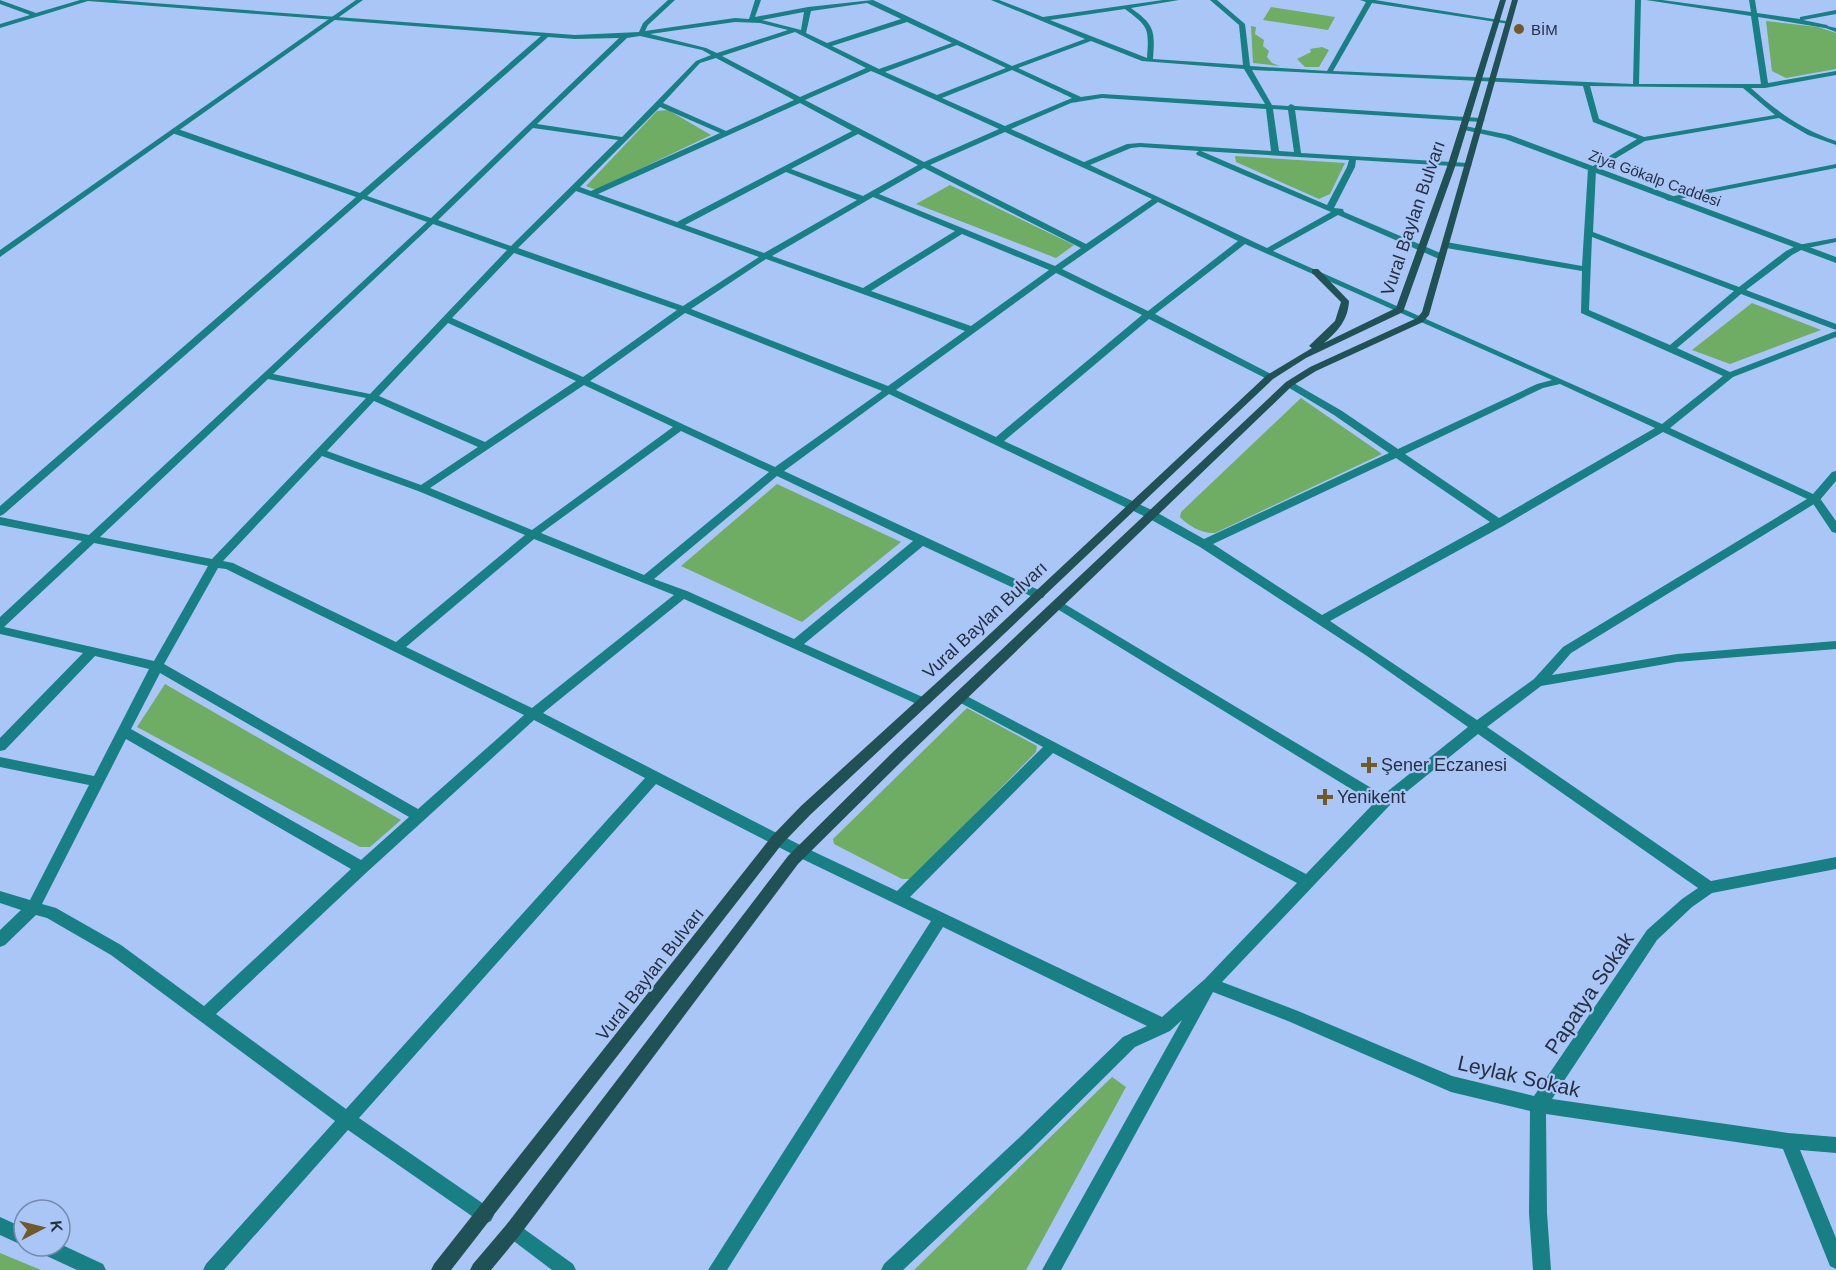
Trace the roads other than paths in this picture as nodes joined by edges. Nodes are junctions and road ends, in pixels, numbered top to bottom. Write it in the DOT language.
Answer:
graph roads {
  1 [pos="88,0"];
  2 [pos="360,0"];
  3 [pos="672,0"];
  4 [pos="758,0"];
  5 [pos="876,0"];
  6 [pos="994,0"];
  7 [pos="1176,0"];
  8 [pos="1213,0"];
  9 [pos="1366,0"];
  10 [pos="1503,0"];
  11 [pos="1515,0"];
  12 [pos="1638,0"];
  13 [pos="1649,0"];
  14 [pos="1752,0"];
  15 [pos="866,1"];
  16 [pos="0,2"];
  17 [pos="1384,2"];
  18 [pos="1127,8"];
  19 [pos="808,9"];
  20 [pos="1836,12"];
  21 [pos="1754,14"];
  22 [pos="36,15"];
  23 [pos="333,18"];
  24 [pos="1042,19"];
  25 [pos="752,20"];
  26 [pos="905,20"];
  27 [pos="1794,20"];
  28 [pos="1503,21"];
  29 [pos="0,26"];
  30 [pos="1836,30"];
  31 [pos="799,32"];
  32 [pos="641,34"];
  33 [pos="546,35"];
  34 [pos="625,36"];
  35 [pos="1090,39"];
  36 [pos="957,43"];
  37 [pos="828,45"];
  38 [pos="714,55"];
  39 [pos="1150,60"];
  40 [pos="1012,68"];
  41 [pos="1247,68"];
  42 [pos="874,70"];
  43 [pos="1329,73"];
  44 [pos="1836,73"];
  45 [pos="1827,75"];
  46 [pos="1836,79"];
  47 [pos="1486,80"];
  48 [pos="1586,84"];
  49 [pos="1636,86"];
  50 [pos="1745,86"];
  51 [pos="1766,86"];
  52 [pos="936,98"];
  53 [pos="799,99"];
  54 [pos="1079,99"];
  55 [pos="660,104"];
  56 [pos="1269,105"];
  57 [pos="1291,106"];
  58 [pos="1781,116"];
  59 [pos="1464,123"];
  60 [pos="1479,125"];
  61 [pos="533,126"];
  62 [pos="1003,130"];
  63 [pos="175,131"];
  64 [pos="858,131"];
  65 [pos="727,134"];
  66 [pos="623,139"];
  67 [pos="1643,139"];
  68 [pos="1836,143"];
  69 [pos="1191,149"];
  70 [pos="1275,153"];
  71 [pos="1298,155"];
  72 [pos="1353,158"];
  73 [pos="1452,164"];
  74 [pos="923,165"];
  75 [pos="1084,165"];
  76 [pos="1468,165"];
  77 [pos="1836,166"];
  78 [pos="785,169"];
  79 [pos="1592,170"];
  80 [pos="574,188"];
  81 [pos="591,194"];
  82 [pos="873,194"];
  83 [pos="364,196"];
  84 [pos="863,199"];
  85 [pos="1158,199"];
  86 [pos="1670,199"];
  87 [pos="1330,207"];
  88 [pos="1340,211"];
  89 [pos="432,221"];
  90 [pos="678,225"];
  91 [pos="960,231"];
  92 [pos="1588,233"];
  93 [pos="1836,240"];
  94 [pos="1244,241"];
  95 [pos="1802,247"];
  96 [pos="1087,248"];
  97 [pos="1423,248"];
  98 [pos="513,249"];
  99 [pos="1267,251"];
  100 [pos="1444,251"];
  101 [pos="0,254"];
  102 [pos="767,255"];
  103 [pos="1836,260"];
  104 [pos="1056,269"];
  105 [pos="1586,269"];
  106 [pos="1315,271"];
  107 [pos="1740,290"];
  108 [pos="866,291"];
  109 [pos="684,309"];
  110 [pos="1400,310"];
  111 [pos="1148,315"];
  112 [pos="447,319"];
  113 [pos="1420,320"];
  114 [pos="1836,327"];
  115 [pos="972,330"];
  116 [pos="1836,334"];
  117 [pos="1671,349"];
  118 [pos="1303,356"];
  119 [pos="1730,375"];
  120 [pos="268,376"];
  121 [pos="1270,377"];
  122 [pos="585,380"];
  123 [pos="1561,381"];
  124 [pos="1289,384"];
  125 [pos="888,390"];
  126 [pos="373,397"];
  127 [pos="681,426"];
  128 [pos="1663,428"];
  129 [pos="998,441"];
  130 [pos="486,446"];
  131 [pos="321,452"];
  132 [pos="1397,453"];
  133 [pos="776,472"];
  134 [pos="1836,474"];
  135 [pos="422,489"];
  136 [pos="1815,499"];
  137 [pos="1133,506"];
  138 [pos="0,512"];
  139 [pos="1152,515"];
  140 [pos="0,521"];
  141 [pos="1499,523"];
  142 [pos="1836,529"];
  143 [pos="533,534"];
  144 [pos="92,541"];
  145 [pos="921,541"];
  146 [pos="1204,544"];
  147 [pos="215,563"];
  148 [pos="645,580"];
  149 [pos="683,594"];
  150 [pos="1039,595"];
  151 [pos="1058,604"];
  152 [pos="1322,620"];
  153 [pos="0,624"];
  154 [pos="0,630"];
  155 [pos="796,644"];
  156 [pos="1836,645"];
  157 [pos="397,648"];
  158 [pos="93,651"];
  159 [pos="157,666"];
  160 [pos="1538,682"];
  161 [pos="959,697"];
  162 [pos="923,702"];
  163 [pos="532,714"];
  164 [pos="1477,727"];
  165 [pos="124,731"];
  166 [pos="0,746"];
  167 [pos="1052,746"];
  168 [pos="0,762"];
  169 [pos="655,776"];
  170 [pos="98,782"];
  171 [pos="1384,802"];
  172 [pos="419,816"];
  173 [pos="777,840"];
  174 [pos="801,852"];
  175 [pos="1836,863"];
  176 [pos="362,867"];
  177 [pos="1308,881"];
  178 [pos="1709,888"];
  179 [pos="0,897"];
  180 [pos="900,898"];
  181 [pos="33,908"];
  182 [pos="941,918"];
  183 [pos="0,940"];
  184 [pos="1210,984"];
  185 [pos="205,1015"];
  186 [pos="1164,1026"];
  187 [pos="1538,1105"];
  188 [pos="348,1120"];
  189 [pos="1788,1141"];
  190 [pos="1836,1145"];
  191 [pos="485,1215"];
  192 [pos="513,1230"];
  193 [pos="70,1258"];
  194 [pos="1836,1260"];
  195 [pos="97,1270"];
  196 [pos="212,1270"];
  197 [pos="440,1270"];
  198 [pos="479,1270"];
  199 [pos="567,1270"];
  200 [pos="717,1270"];
  201 [pos="890,1270"];
  202 [pos="1051,1270"];
  203 [pos="1542,1270"];
  1 -- 22 [label="street"];
  1 -- 23 [label="street"];
  2 -- 23 [label="street"];
  3 -- 32 [label="street"];
  4 -- 25 [label="street"];
  5 -- 15 [label="street"];
  6 -- 24 [label="street"];
  7 -- 18 [label="street"];
  8 -- 41 [label="street"];
  9 -- 17 [label="street"];
  9 -- 43 [label="street"];
  10 -- 28 [label="main road, Vural Baylan Bulvarı"];
  11 -- 28 [label="main road, Vural Baylan Bulvarı"];
  12 -- 49 [label="street"];
  13 -- 21 [label="street"];
  14 -- 21 [label="street"];
  15 -- 19 [label="street"];
  15 -- 26 [label="street"];
  16 -- 22 [label="street"];
  17 -- 28 [label="street"];
  18 -- 24 [label="street"];
  18 -- 39 [label="street"];
  19 -- 25 [label="street"];
  19 -- 31 [label="street"];
  20 -- 27 [label="street"];
  21 -- 27 [label="street"];
  21 -- 51 [label="street"];
  22 -- 29 [label="street"];
  23 -- 33 [label="street"];
  23 -- 63 [label="street"];
  24 -- 35 [label="street"];
  25 -- 31 [label="street"];
  25 -- 32 [label="street"];
  26 -- 36 [label="street"];
  26 -- 37 [label="street"];
  27 -- 30 [label="street"];
  28 -- 47 [label="main road, Vural Baylan Bulvarı"];
  31 -- 37 [label="street"];
  31 -- 38 [label="street"];
  32 -- 34 [label="street"];
  32 -- 38 [label="street"];
  33 -- 34 [label="street"];
  33 -- 83 [label="street"];
  34 -- 61 [label="street"];
  35 -- 39 [label="street"];
  35 -- 40 [label="street"];
  36 -- 40 [label="street"];
  36 -- 42 [label="street"];
  37 -- 42 [label="street"];
  38 -- 53 [label="street"];
  38 -- 55 [label="street"];
  39 -- 41 [label="street"];
  40 -- 52 [label="street"];
  40 -- 54 [label="street"];
  41 -- 43 [label="street"];
  41 -- 56 [label="street"];
  42 -- 52 [label="street"];
  42 -- 53 [label="street"];
  43 -- 47 [label="street"];
  44 -- 45 [label="street"];
  45 -- 46 [label="street"];
  45 -- 51 [label="street"];
  47 -- 48 [label="street"];
  47 -- 59 [label="main road, Vural Baylan Bulvarı"];
  47 -- 60 [label="main road, Vural Baylan Bulvarı"];
  48 -- 49 [label="street"];
  48 -- 67 [label="street"];
  49 -- 50 [label="street"];
  50 -- 51 [label="street"];
  50 -- 58 [label="street"];
  52 -- 62 [label="street"];
  53 -- 64 [label="street"];
  53 -- 65 [label="street"];
  54 -- 56 [label="street, Ziya Gökalp Caddesi"];
  54 -- 62 [label="street, Ziya Gökalp Caddesi"];
  55 -- 65 [label="street"];
  55 -- 66 [label="street"];
  56 -- 57 [label="street, Ziya Gökalp Caddesi"];
  56 -- 70 [label="street"];
  57 -- 59 [label="street, Ziya Gökalp Caddesi"];
  57 -- 71 [label="street"];
  58 -- 67 [label="street"];
  58 -- 68 [label="street"];
  59 -- 60 [label="street, Ziya Gökalp Caddesi"];
  59 -- 73 [label="main road, Vural Baylan Bulvarı"];
  60 -- 76 [label="main road, Vural Baylan Bulvarı"];
  60 -- 79 [label="street, Ziya Gökalp Caddesi"];
  61 -- 66 [label="street"];
  61 -- 89 [label="street"];
  62 -- 74 [label="street, Ziya Gökalp Caddesi"];
  62 -- 75 [label="street"];
  63 -- 83 [label="street"];
  63 -- 101 [label="street"];
  64 -- 74 [label="street"];
  64 -- 78 [label="street"];
  65 -- 81 [label="street"];
  66 -- 80 [label="street"];
  67 -- 79 [label="street"];
  69 -- 70 [label="street"];
  69 -- 75 [label="street"];
  69 -- 87 [label="street"];
  70 -- 71 [label="street"];
  71 -- 72 [label="street"];
  72 -- 73 [label="street"];
  72 -- 87 [label="street"];
  73 -- 76 [label="street"];
  73 -- 97 [label="main road, Vural Baylan Bulvarı"];
  74 -- 82 [label="street, Ziya Gökalp Caddesi"];
  74 -- 96 [label="street"];
  75 -- 85 [label="street"];
  76 -- 100 [label="main road, Vural Baylan Bulvarı"];
  77 -- 86 [label="street"];
  78 -- 84 [label="street"];
  78 -- 90 [label="street"];
  79 -- 86 [label="street, Ziya Gökalp Caddesi"];
  79 -- 92 [label="street"];
  80 -- 81 [label="street"];
  80 -- 98 [label="street"];
  81 -- 90 [label="street"];
  82 -- 84 [label="street, Ziya Gökalp Caddesi"];
  82 -- 91 [label="street"];
  83 -- 89 [label="street"];
  83 -- 138 [label="street"];
  84 -- 102 [label="street, Ziya Gökalp Caddesi"];
  85 -- 94 [label="street"];
  85 -- 96 [label="street"];
  86 -- 95 [label="street, Ziya Gökalp Caddesi"];
  87 -- 88 [label="street"];
  88 -- 97 [label="street"];
  88 -- 99 [label="street"];
  89 -- 98 [label="street"];
  89 -- 120 [label="street"];
  90 -- 102 [label="street"];
  91 -- 104 [label="street"];
  91 -- 108 [label="street"];
  92 -- 105 [label="street"];
  92 -- 107 [label="street"];
  93 -- 95 [label="street"];
  94 -- 99 [label="street"];
  94 -- 111 [label="street"];
  95 -- 103 [label="street, Ziya Gökalp Caddesi"];
  95 -- 107 [label="street"];
  96 -- 104 [label="street"];
  97 -- 100 [label="street"];
  97 -- 110 [label="main road, Vural Baylan Bulvarı"];
  98 -- 109 [label="street"];
  98 -- 112 [label="street"];
  99 -- 106 [label="street"];
  100 -- 105 [label="street"];
  100 -- 113 [label="main road, Vural Baylan Bulvarı"];
  102 -- 108 [label="street"];
  102 -- 109 [label="street, Ziya Gökalp Caddesi"];
  104 -- 111 [label="street"];
  104 -- 115 [label="street"];
  105 -- 117 [label="street"];
  106 -- 110 [label="street"];
  106 -- 118 [label="main road"];
  107 -- 114 [label="street"];
  107 -- 117 [label="street"];
  108 -- 115 [label="street"];
  109 -- 122 [label="street, Ziya Gökalp Caddesi"];
  109 -- 125 [label="street"];
  110 -- 113 [label="street"];
  110 -- 118 [label="main road, Vural Baylan Bulvarı"];
  111 -- 121 [label="street"];
  111 -- 129 [label="street"];
  112 -- 122 [label="street"];
  112 -- 126 [label="street"];
  113 -- 123 [label="street"];
  113 -- 124 [label="main road"];
  115 -- 125 [label="street"];
  116 -- 119 [label="street"];
  117 -- 119 [label="street"];
  118 -- 121 [label="main road, Vural Baylan Bulvarı"];
  119 -- 128 [label="street"];
  120 -- 126 [label="street"];
  120 -- 144 [label="street"];
  121 -- 137 [label="main road, Vural Baylan Bulvarı"];
  122 -- 127 [label="street"];
  122 -- 130 [label="street, Ziya Gökalp Caddesi"];
  123 -- 128 [label="street"];
  123 -- 132 [label="street"];
  124 -- 132 [label="street"];
  124 -- 139 [label="main road"];
  125 -- 129 [label="street"];
  125 -- 133 [label="street"];
  126 -- 130 [label="street"];
  126 -- 131 [label="street"];
  127 -- 133 [label="street"];
  127 -- 143 [label="street"];
  128 -- 136 [label="street"];
  128 -- 141 [label="street"];
  129 -- 137 [label="street"];
  130 -- 135 [label="street, Ziya Gökalp Caddesi"];
  131 -- 135 [label="street"];
  131 -- 147 [label="street"];
  132 -- 141 [label="street"];
  132 -- 146 [label="street"];
  133 -- 145 [label="street"];
  133 -- 148 [label="street"];
  134 -- 136 [label="street"];
  135 -- 143 [label="street"];
  136 -- 142 [label="street"];
  136 -- 160 [label="street"];
  137 -- 139 [label="street"];
  137 -- 150 [label="main road, Vural Baylan Bulvarı"];
  139 -- 146 [label="street"];
  139 -- 151 [label="main road"];
  140 -- 144 [label="street"];
  141 -- 152 [label="street"];
  143 -- 148 [label="street"];
  143 -- 157 [label="street"];
  144 -- 147 [label="street"];
  144 -- 153 [label="street"];
  145 -- 150 [label="street"];
  145 -- 155 [label="street"];
  146 -- 152 [label="street"];
  147 -- 157 [label="street"];
  147 -- 159 [label="street"];
  148 -- 149 [label="street"];
  149 -- 155 [label="street"];
  149 -- 163 [label="street"];
  150 -- 162 [label="main road, Vural Baylan Bulvarı"];
  151 -- 161 [label="main road"];
  151 -- 171 [label="street"];
  152 -- 164 [label="street"];
  154 -- 158 [label="street"];
  155 -- 162 [label="street"];
  156 -- 160 [label="street"];
  157 -- 163 [label="street"];
  158 -- 159 [label="street"];
  158 -- 166 [label="street"];
  159 -- 165 [label="street"];
  159 -- 172 [label="street"];
  160 -- 164 [label="street"];
  161 -- 167 [label="street"];
  161 -- 174 [label="main road"];
  162 -- 173 [label="main road, Vural Baylan Bulvarı"];
  163 -- 169 [label="street"];
  163 -- 172 [label="street"];
  164 -- 171 [label="street"];
  164 -- 178 [label="street"];
  165 -- 170 [label="street"];
  165 -- 176 [label="street"];
  167 -- 177 [label="street"];
  167 -- 180 [label="street"];
  168 -- 170 [label="street"];
  169 -- 173 [label="street"];
  169 -- 188 [label="street"];
  170 -- 181 [label="street"];
  171 -- 177 [label="street"];
  172 -- 176 [label="street"];
  173 -- 174 [label="street"];
  173 -- 191 [label="main road, Vural Baylan Bulvarı"];
  174 -- 180 [label="street"];
  174 -- 192 [label="main road"];
  175 -- 178 [label="street, Papatya Sokak"];
  176 -- 185 [label="street"];
  177 -- 184 [label="street"];
  178 -- 187 [label="street, Papatya Sokak"];
  179 -- 181 [label="street"];
  180 -- 182 [label="street"];
  181 -- 183 [label="street"];
  181 -- 185 [label="street"];
  182 -- 186 [label="street"];
  182 -- 200 [label="street"];
  184 -- 186 [label="street"];
  184 -- 187 [label="street, Leylak Sokak"];
  184 -- 202 [label="street"];
  185 -- 188 [label="street"];
  186 -- 201 [label="street"];
  187 -- 189 [label="street, Leylak Sokak"];
  187 -- 203 [label="street"];
  188 -- 191 [label="street"];
  188 -- 196 [label="street"];
  189 -- 190 [label="street, Leylak Sokak"];
  189 -- 194 [label="street"];
  191 -- 197 [label="main road, Vural Baylan Bulvarı"];
  192 -- 198 [label="main road"];
  192 -- 199 [label="street"];
  193 -- 195 [label="street"];
}
